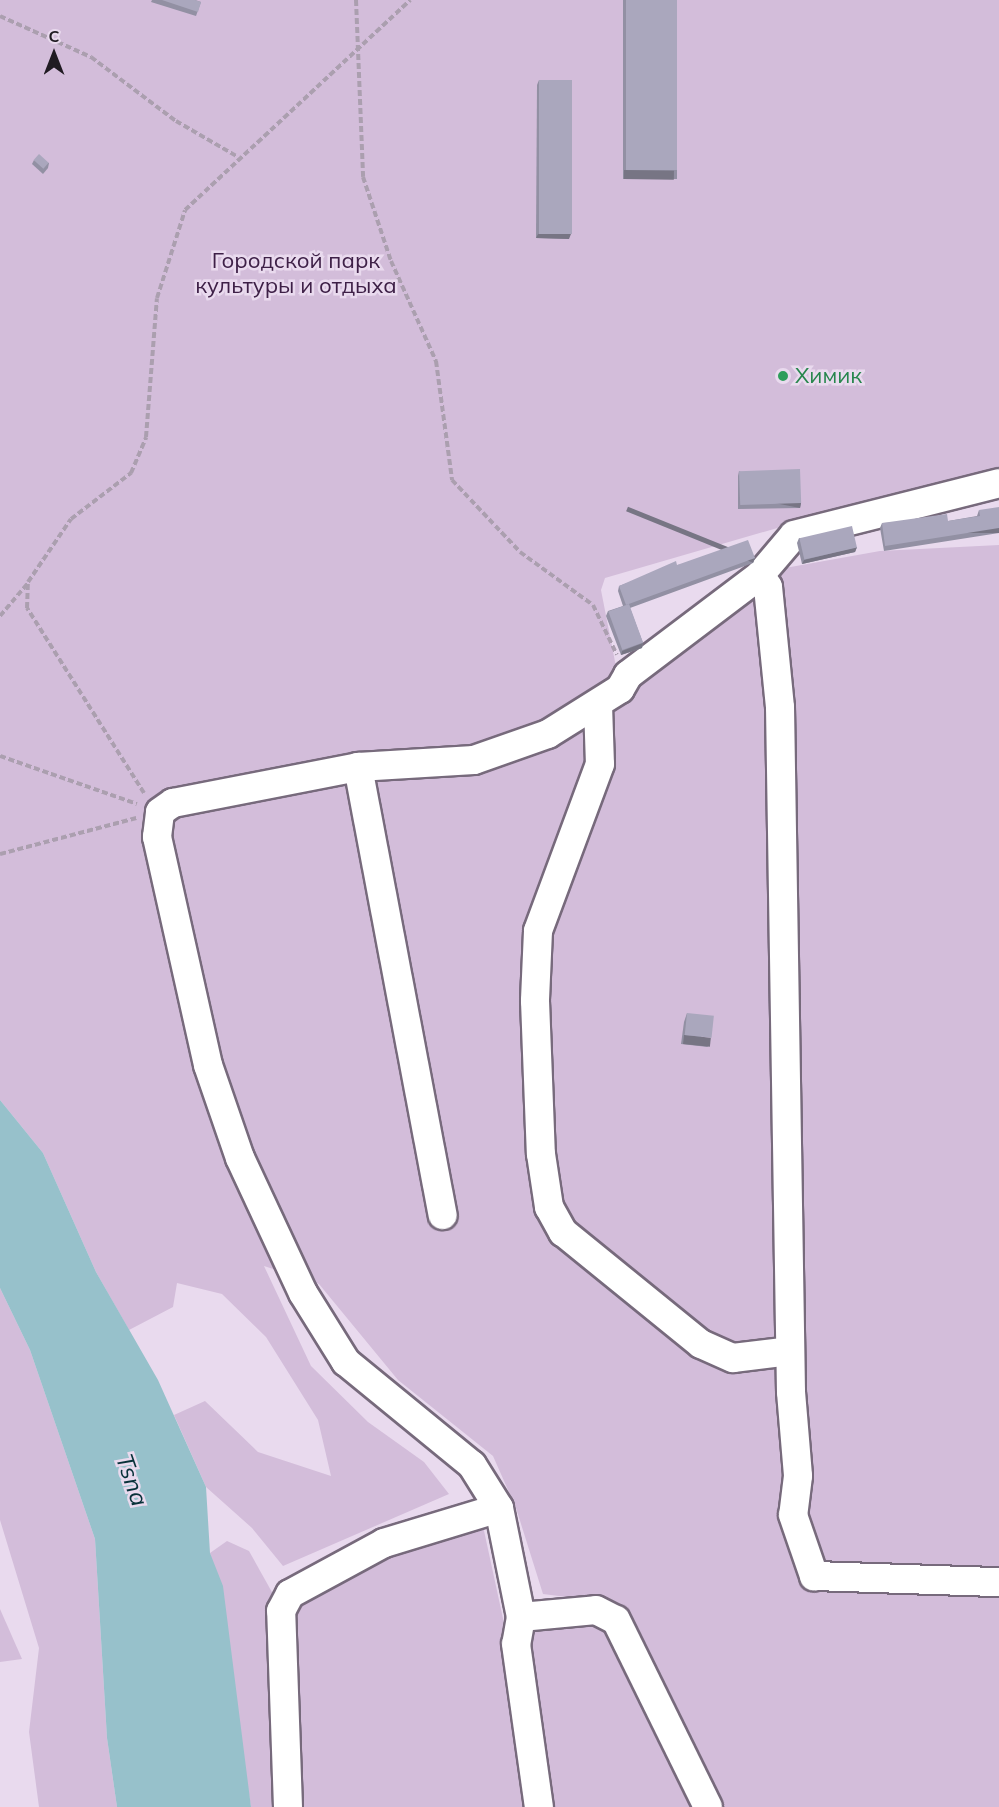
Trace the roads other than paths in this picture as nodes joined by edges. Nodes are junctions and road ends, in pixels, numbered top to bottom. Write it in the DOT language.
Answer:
graph roads {
  1 [pos="999,483"];
  2 [pos="760,575"];
  3 [pos="598,705"];
  4 [pos="358,767"];
  5 [pos="443,1215"];
  6 [pos="790,1351"];
  7 [pos="499,1508"];
  8 [pos="999,1582"];
  9 [pos="521,1617"];
  10 [pos="288,1807"];
  11 [pos="538,1807"];
  12 [pos="708,1807"];
  1 -- 2 [label="lane"];
  2 -- 3 [label="lane"];
  2 -- 6 [label="lane"];
  3 -- 4 [label="lane"];
  3 -- 6 [label="lane"];
  4 -- 5 [label="lane"];
  4 -- 7 [label="lane"];
  6 -- 8 [label="lane"];
  7 -- 9 [label="lane"];
  7 -- 10 [label="lane"];
  9 -- 11 [label="lane"];
  9 -- 12 [label="lane"];
}
